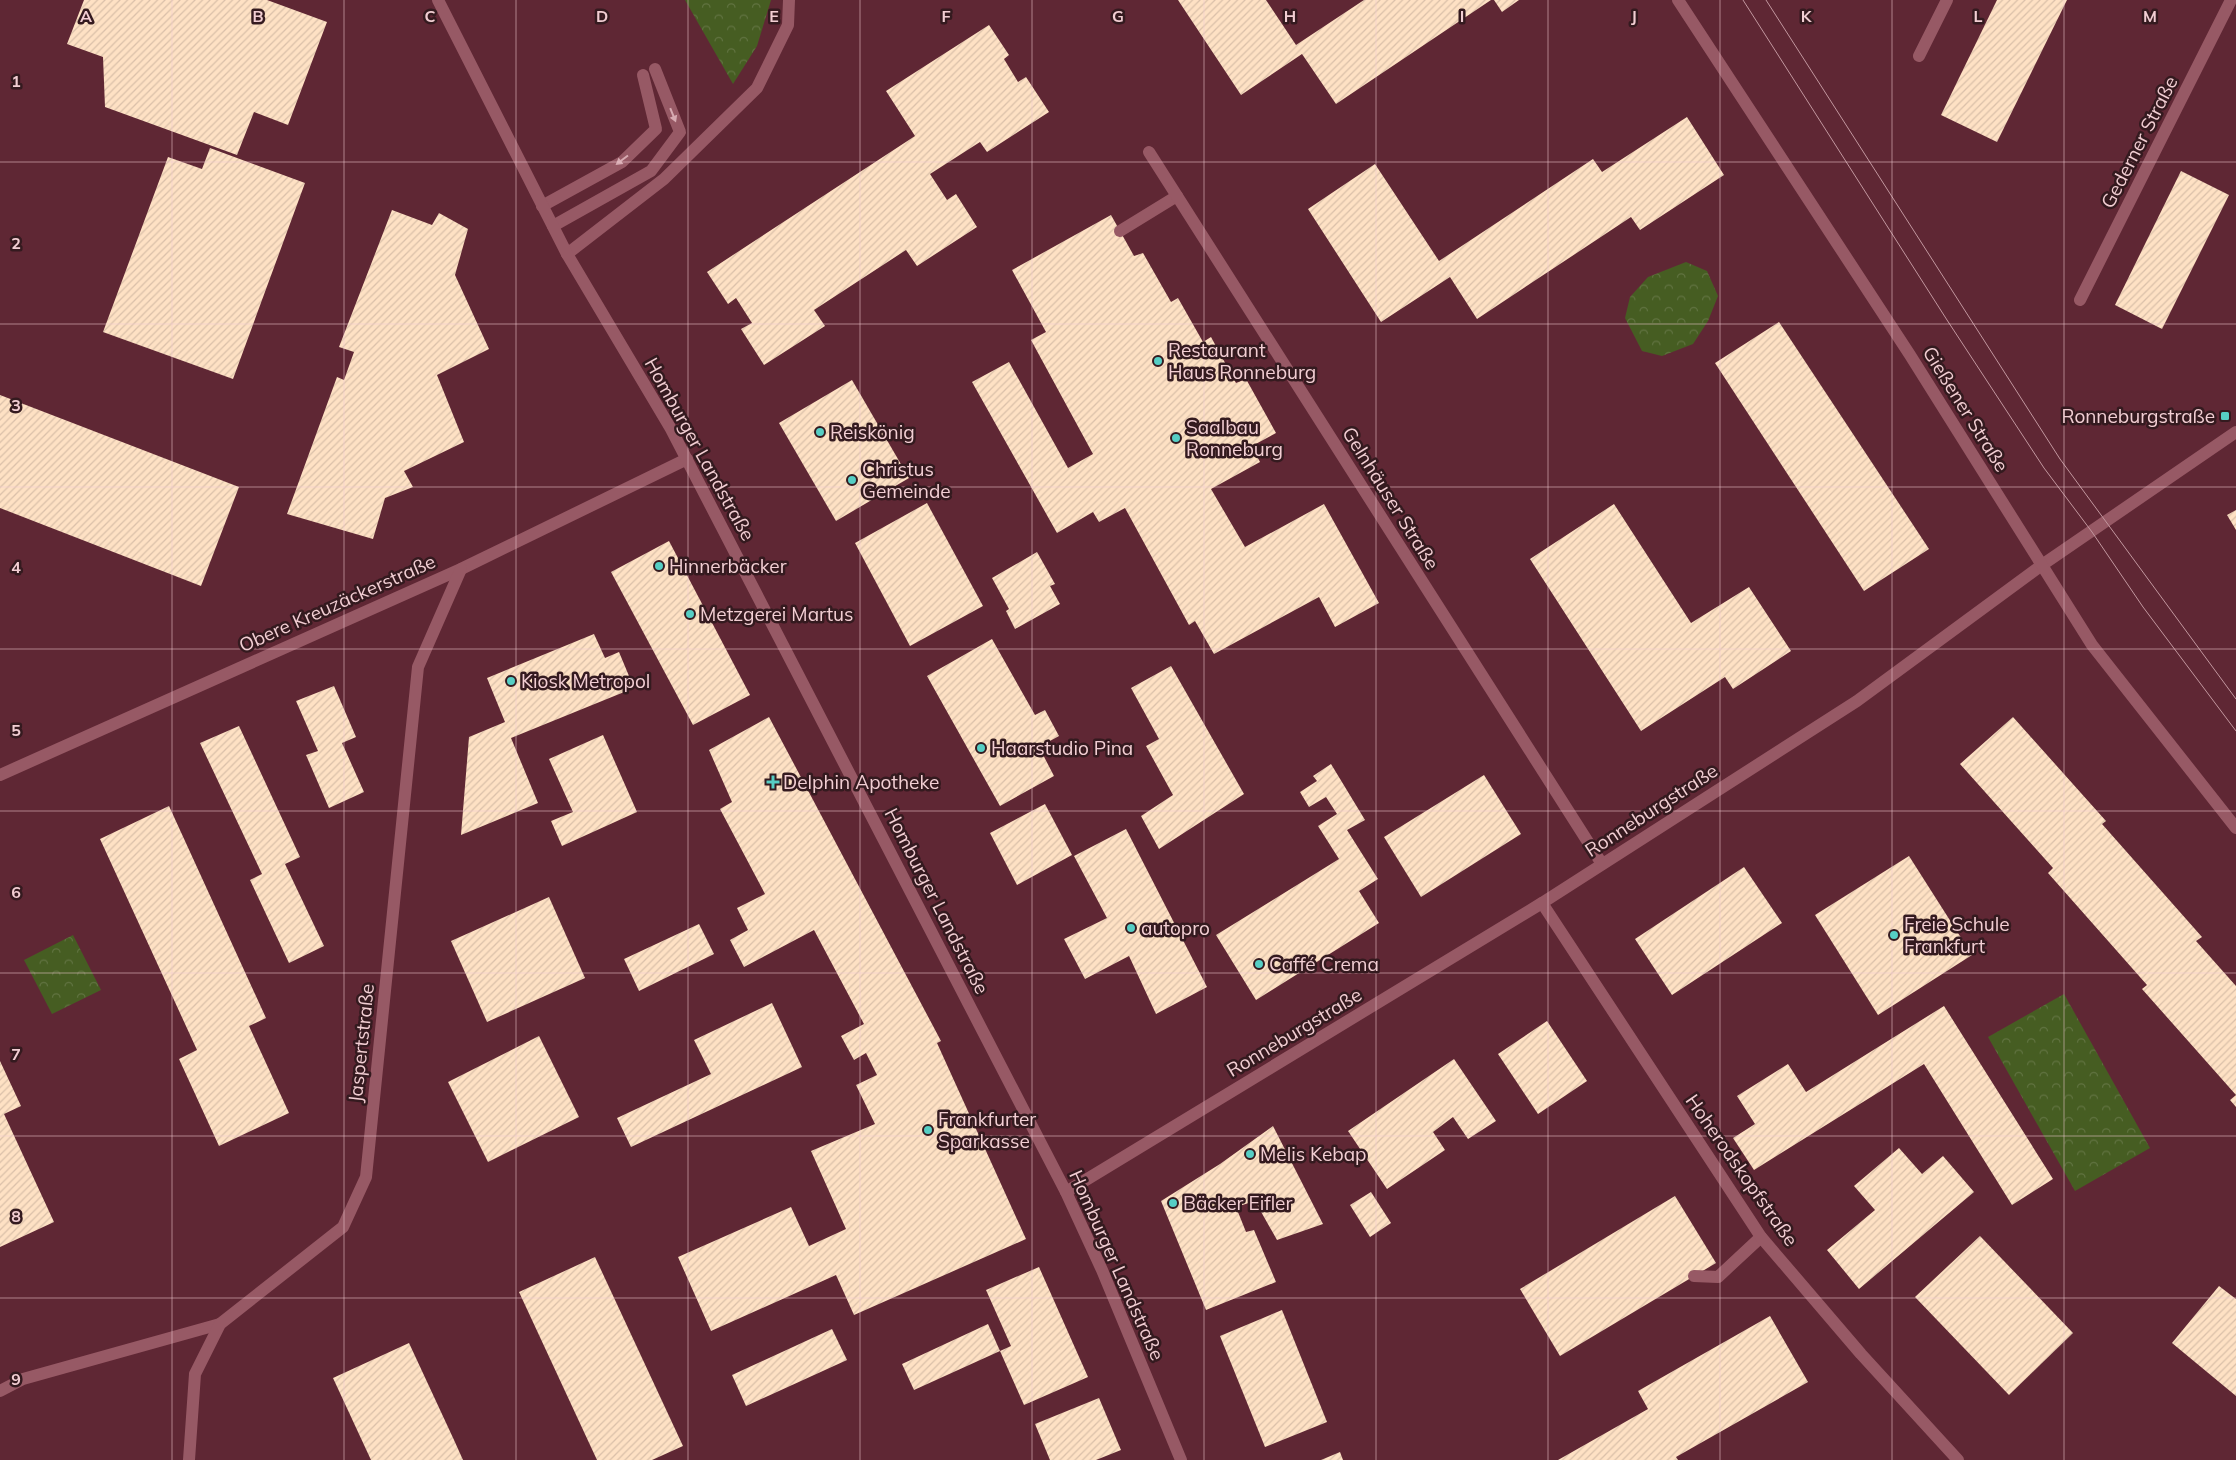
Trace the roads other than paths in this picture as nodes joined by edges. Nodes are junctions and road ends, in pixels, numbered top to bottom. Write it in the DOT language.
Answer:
graph roads {
  1 [pos="438,0"];
  2 [pos="789,0"];
  3 [pos="1678,0"];
  4 [pos="1947,0"];
  5 [pos="2232,0"];
  6 [pos="1919,56"];
  7 [pos="655,69"];
  8 [pos="643,75"];
  9 [pos="1148,152"];
  10 [pos="1177,196"];
  11 [pos="542,206"];
  12 [pos="553,226"];
  13 [pos="1120,231"];
  14 [pos="567,254"];
  15 [pos="2080,300"];
  16 [pos="2236,432"];
  17 [pos="687,459"];
  18 [pos="2042,566"];
  19 [pos="461,569"];
  20 [pos="0,775"];
  21 [pos="2236,828"];
  22 [pos="1602,864"];
  23 [pos="1542,903"];
  24 [pos="1066,1192"];
  25 [pos="1761,1237"];
  26 [pos="1694,1276"];
  27 [pos="220,1324"];
  28 [pos="0,1390"];
  29 [pos="189,1460"];
  30 [pos="1181,1460"];
  31 [pos="1958,1460"];
  1 -- 11 [label="street, Homburger Landstraße"];
  2 -- 14 [label="street"];
  3 -- 18 [label="street, Gießener Straße"];
  4 -- 6 [label="street"];
  5 -- 15 [label="street, Gederner Straße"];
  7 -- 12 [label="street, one-way"];
  8 -- 11 [label="street, one-way"];
  9 -- 10 [label="street, Gelnhäuser Straße"];
  10 -- 13 [label="street"];
  10 -- 22 [label="street, Gelnhäuser Straße"];
  11 -- 12 [label="street, Homburger Landstraße"];
  12 -- 14 [label="street, Homburger Landstraße"];
  14 -- 17 [label="street, Homburger Landstraße"];
  16 -- 18 [label="street, Ronneburgstraße"];
  17 -- 19 [label="street, Obere Kreuzäckerstraße"];
  17 -- 24 [label="street, Homburger Landstraße"];
  18 -- 21 [label="street, Gießener Straße"];
  18 -- 22 [label="street, Ronneburgstraße"];
  19 -- 20 [label="street, Obere Kreuzäckerstraße"];
  19 -- 27 [label="street, Jaspertstraße"];
  22 -- 23 [label="street, Ronneburgstraße"];
  23 -- 24 [label="street, Ronneburgstraße"];
  23 -- 25 [label="street, Hoherodskopfstraße"];
  24 -- 30 [label="street, Homburger Landstraße"];
  25 -- 26 [label="street"];
  25 -- 31 [label="street, Hoherodskopfstraße"];
  27 -- 28 [label="street"];
  27 -- 29 [label="street, Jaspertstraße"];
}
